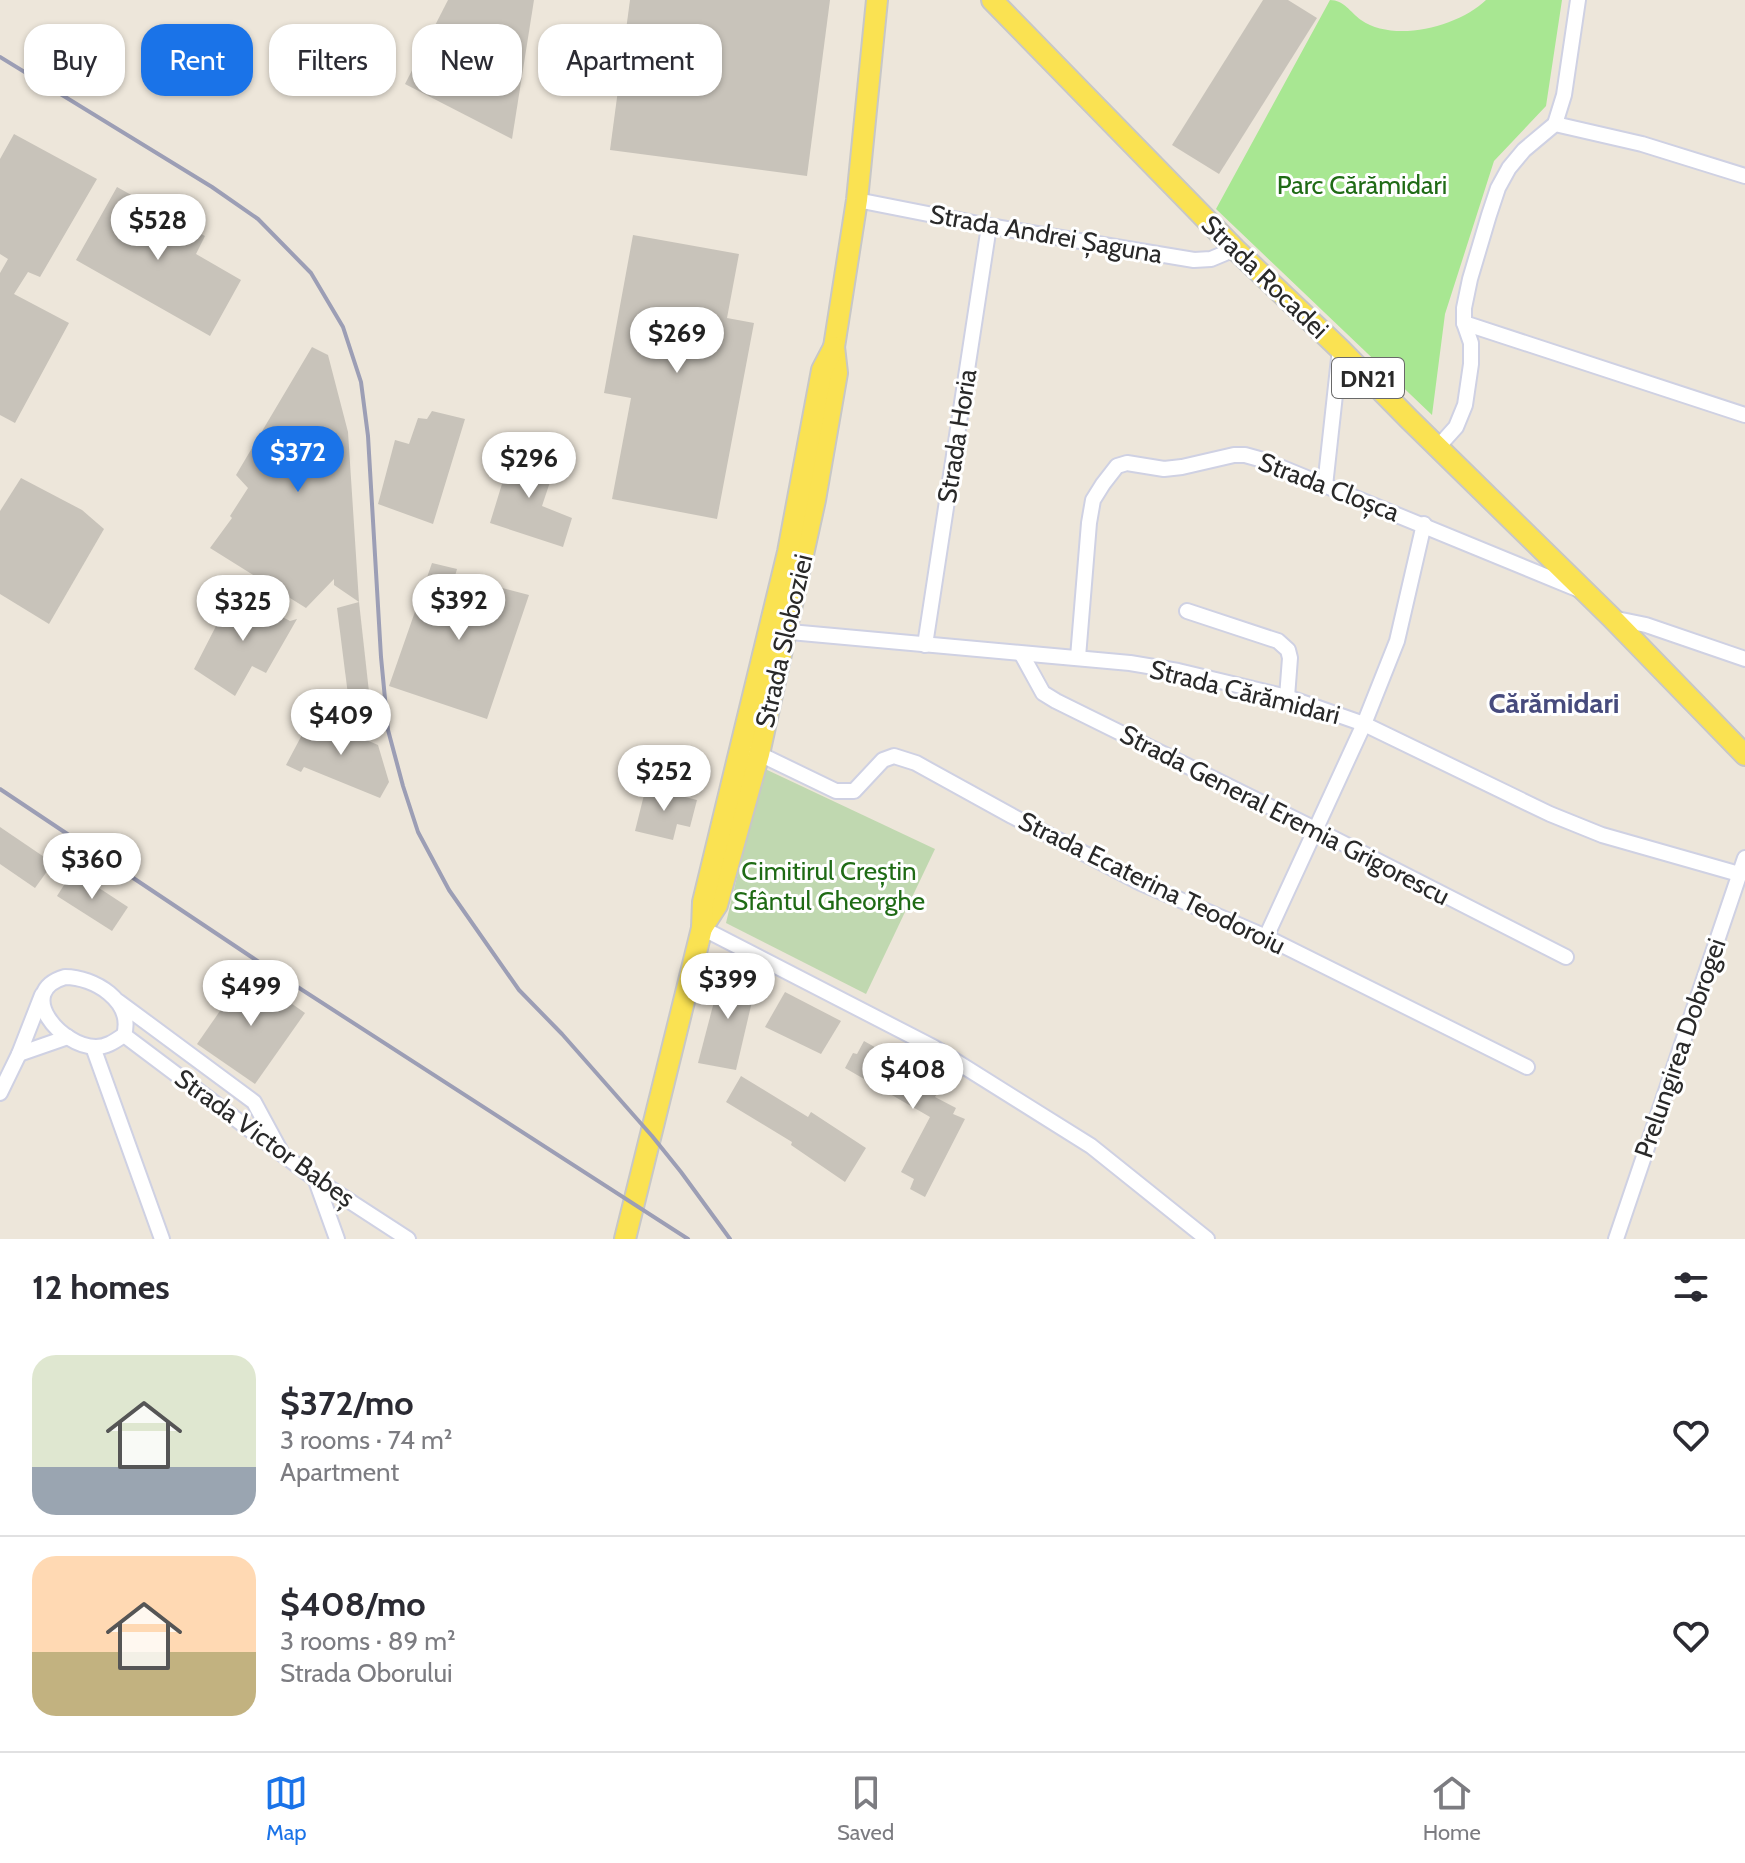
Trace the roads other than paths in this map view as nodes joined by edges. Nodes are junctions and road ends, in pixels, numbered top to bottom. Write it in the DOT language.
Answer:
graph roads {
  1 [pos="877,0"];
  2 [pos="992,0"];
  3 [pos="1578,0"];
  4 [pos="1555,124"];
  5 [pos="1745,176"];
  6 [pos="857,200"];
  7 [pos="989,226"];
  8 [pos="1235,249"];
  9 [pos="1464,323"];
  10 [pos="1340,349"];
  11 [pos="1745,415"];
  12 [pos="1438,447"];
  13 [pos="1325,486"];
  14 [pos="1424,524"];
  15 [pos="1585,592"];
  16 [pos="1187,611"];
  17 [pos="1611,617"];
  18 [pos="778,631"];
  19 [pos="925,645"];
  20 [pos="1022,655"];
  21 [pos="1078,657"];
  22 [pos="1745,659"];
  23 [pos="1287,697"];
  24 [pos="1364,724"];
  25 [pos="750,752"];
  26 [pos="1745,755"];
  27 [pos="1315,829"];
  28 [pos="1745,858"];
  29 [pos="1739,874"];
  30 [pos="702,928"];
  31 [pos="1266,937"];
  32 [pos="1566,957"];
  33 [pos="42,995"];
  34 [pos="113,998"];
  35 [pos="124,1035"];
  36 [pos="68,1037"];
  37 [pos="93,1047"];
  38 [pos="19,1054"];
  39 [pos="1527,1067"];
  40 [pos="0,1093"];
  41 [pos="282,1154"];
  42 [pos="314,1178"];
  43 [pos="162,1239"];
  44 [pos="337,1239"];
  45 [pos="408,1239"];
  46 [pos="625,1239"];
  47 [pos="1207,1239"];
  48 [pos="1616,1239"];
  1 -- 6 [label="main road, Strada Sloboziei"];
  2 -- 8 [label="main road, Strada Rocadei / DN21"];
  3 -- 4 [label="street"];
  4 -- 5 [label="street"];
  4 -- 9 [label="street"];
  6 -- 7 [label="street, Strada Andrei Șaguna"];
  6 -- 18 [label="main road, Strada Sloboziei"];
  7 -- 8 [label="street, Strada Andrei Șaguna"];
  7 -- 19 [label="street, Strada Horia"];
  8 -- 10 [label="main road, Strada Rocadei / DN21"];
  9 -- 11 [label="street"];
  9 -- 12 [label="street"];
  10 -- 12 [label="main road, Strada Rocadei / DN21"];
  10 -- 13 [label="street"];
  12 -- 15 [label="main road, Strada Rocadei / DN21"];
  13 -- 14 [label="street, Strada Cloșca"];
  13 -- 21 [label="street, Strada Cloșca"];
  14 -- 15 [label="street, Strada Cloșca"];
  14 -- 24 [label="street"];
  15 -- 17 [label="main road, Strada Rocadei / DN21"];
  16 -- 23 [label="street"];
  17 -- 22 [label="street"];
  17 -- 26 [label="main road, Strada Rocadei / DN21"];
  18 -- 19 [label="street, Strada Cărămidari"];
  18 -- 25 [label="main road, Strada Sloboziei"];
  19 -- 20 [label="street, Strada Cărămidari"];
  20 -- 21 [label="street, Strada Cărămidari"];
  20 -- 27 [label="street, Strada General Eremia Grigorescu"];
  21 -- 23 [label="street, Strada Cărămidari"];
  23 -- 24 [label="street, Strada Cărămidari"];
  24 -- 27 [label="street"];
  24 -- 29 [label="street, Strada Cărămidari"];
  25 -- 30 [label="main road, Strada Sloboziei"];
  25 -- 31 [label="street, Strada Ecaterina Teodoroiu"];
  27 -- 31 [label="street"];
  27 -- 32 [label="street, Strada General Eremia Grigorescu"];
  28 -- 29 [label="street, Prelungirea Dobrogei"];
  29 -- 48 [label="street, Prelungirea Dobrogei"];
  30 -- 46 [label="main road, Strada Sloboziei"];
  30 -- 47 [label="street"];
  31 -- 39 [label="street, Strada Ecaterina Teodoroiu"];
  33 -- 34 [label="street"];
  33 -- 36 [label="street"];
  33 -- 38 [label="street"];
  34 -- 35 [label="street"];
  34 -- 41 [label="street"];
  35 -- 37 [label="street"];
  35 -- 41 [label="street, Strada Victor Babeș"];
  36 -- 37 [label="street"];
  36 -- 38 [label="street"];
  37 -- 43 [label="street"];
  38 -- 40 [label="street"];
  41 -- 42 [label="street, Strada Victor Babeș"];
  42 -- 44 [label="street"];
  42 -- 45 [label="street, Strada Victor Babeș"];
}
